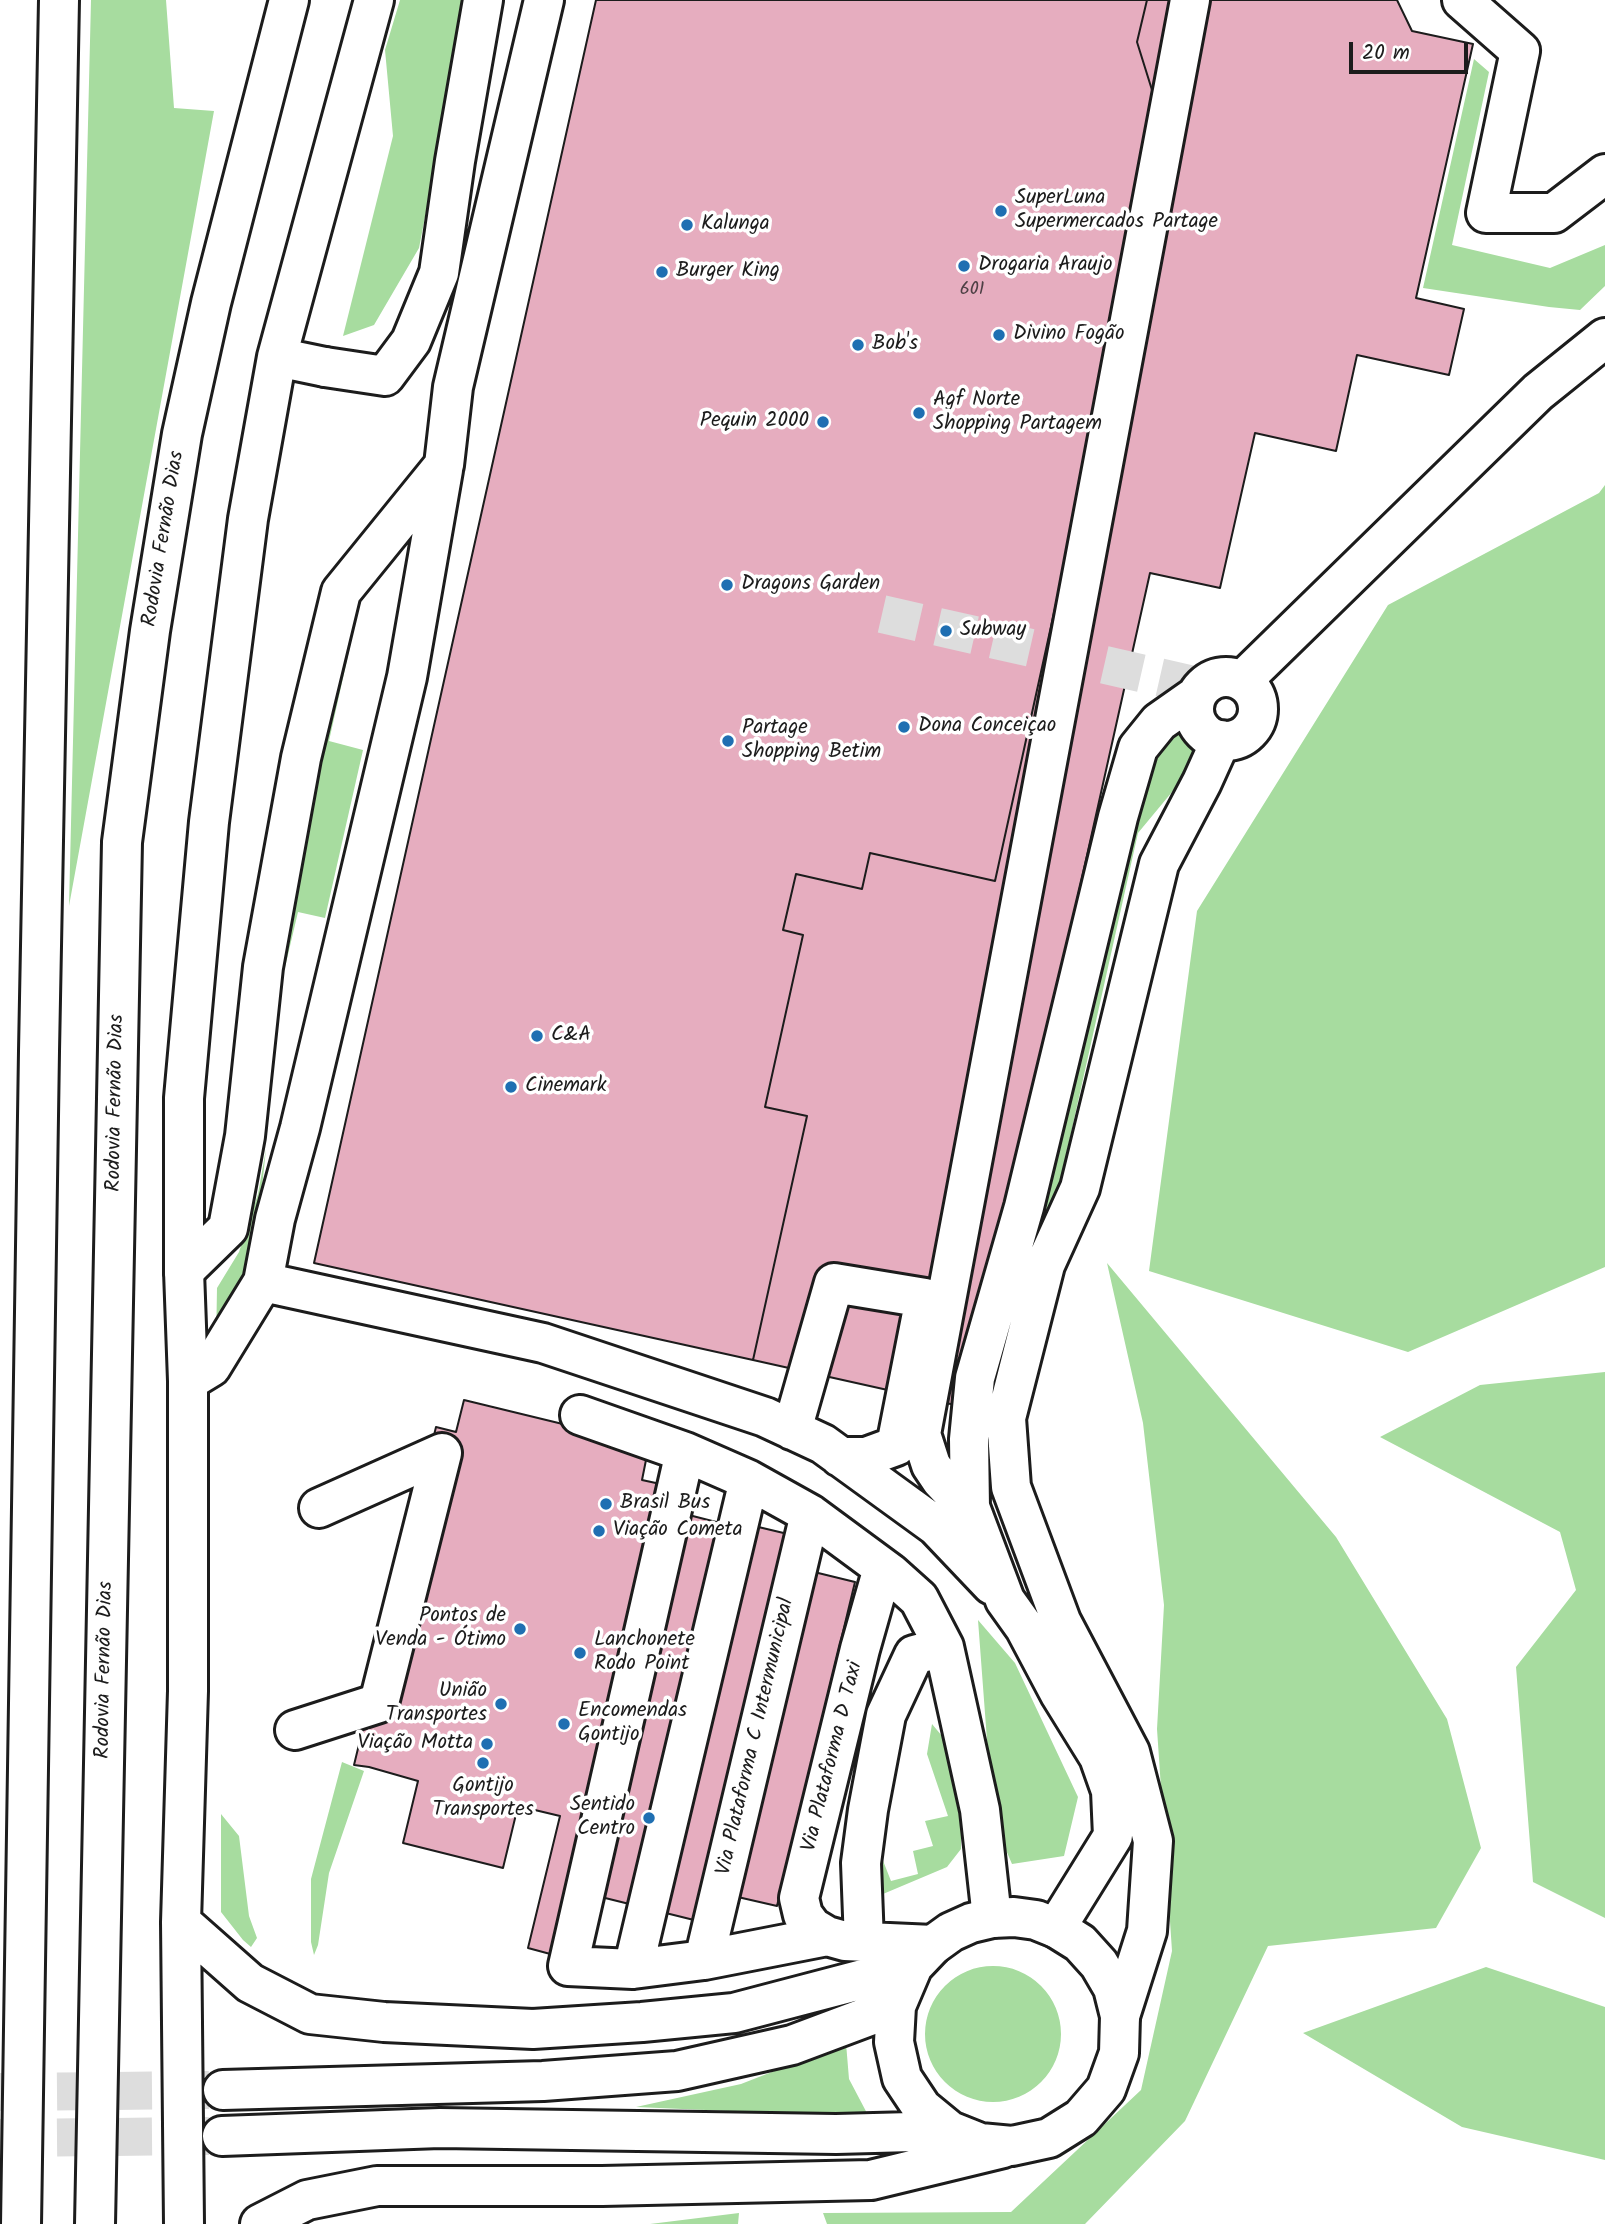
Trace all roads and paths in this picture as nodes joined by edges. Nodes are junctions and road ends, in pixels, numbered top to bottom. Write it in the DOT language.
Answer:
graph roads {
  1 [pos="60,0"];
  2 [pos="289,0"];
  3 [pos="374,0"];
  4 [pos="483,0"];
  5 [pos="544,0"];
  6 [pos="1190,0"];
  7 [pos="1462,0"];
  8 [pos="1605,174"];
  9 [pos="1605,338"];
  10 [pos="277,357"];
  11 [pos="444,465"];
  12 [pos="1242,681"];
  13 [pos="1196,696"];
  14 [pos="1221,740"];
  15 [pos="184,1270"];
  16 [pos="262,1282"];
  17 [pos="188,1381"];
  18 [pos="580,1415"];
  19 [pos="792,1430"];
  20 [pos="685,1452"];
  21 [pos="840,1457"];
  22 [pos="750,1480"];
  23 [pos="319,1508"];
  24 [pos="972,1513"];
  25 [pos="810,1514"];
  26 [pos="883,1568"];
  27 [pos="1005,1600"];
  28 [pos="944,1647"];
  29 [pos="295,1730"];
  30 [pos="992,1917"];
  31 [pos="181,1922"];
  32 [pos="1056,1928"];
  33 [pos="827,1936"];
  34 [pos="864,1942"];
  35 [pos="923,1955"];
  36 [pos="704,1960"];
  37 [pos="632,1969"];
  38 [pos="896,2006"];
  39 [pos="1120,2016"];
  40 [pos="223,2090"];
  41 [pos="950,2131"];
  42 [pos="222,2136"];
  43 [pos="1012,2146"];
  44 [pos="21,2224"];
  45 [pos="95,2224"];
  46 [pos="184,2224"];
  47 [pos="260,2224"];
  1 -- 44 [label="main road"];
  2 -- 45 [label="main road, Rodovia Fernão Dias"];
  3 -- 10 [label="main road"];
  4 -- 10 [label="main road"];
  5 -- 11 [label="main road"];
  6 -- 24 [label="main road"];
  7 -- 8 [label="main road"];
  9 -- 12 [label="main road"];
  10 -- 15 [label="main road"];
  11 -- 15 [label="main road"];
  11 -- 16 [label="main road"];
  12 -- 13 [label="main road"];
  12 -- 14 [label="main road"];
  13 -- 14 [label="main road"];
  13 -- 24 [label="main road"];
  14 -- 39 [label="main road"];
  15 -- 17 [label="main road"];
  16 -- 17 [label="main road"];
  16 -- 19 [label="main road"];
  17 -- 31 [label="main road"];
  18 -- 20 [label="main road"];
  19 -- 21 [label="main road"];
  19 -- 21 [label="main road"];
  20 -- 22 [label="main road"];
  20 -- 37 [label="main road"];
  21 -- 27 [label="main road"];
  22 -- 25 [label="main road"];
  22 -- 37 [label="main road"];
  23 -- 29 [label="main road"];
  24 -- 27 [label="main road"];
  25 -- 26 [label="main road"];
  25 -- 36 [label="main road, Via Plataforma C Intermunicipal"];
  26 -- 28 [label="main road"];
  26 -- 33 [label="main road, Via Plataforma D Taxi"];
  27 -- 32 [label="main road"];
  28 -- 30 [label="main road"];
  28 -- 34 [label="main road"];
  30 -- 32 [label="main road"];
  30 -- 35 [label="main road"];
  31 -- 35 [label="main road"];
  31 -- 46 [label="main road"];
  32 -- 39 [label="main road"];
  33 -- 34 [label="main road"];
  33 -- 36 [label="main road"];
  34 -- 35 [label="main road"];
  35 -- 38 [label="main road"];
  36 -- 37 [label="main road"];
  38 -- 40 [label="main road"];
  38 -- 41 [label="main road"];
  39 -- 43 [label="main road"];
  41 -- 42 [label="main road"];
  41 -- 43 [label="main road"];
  43 -- 47 [label="main road"];
}
